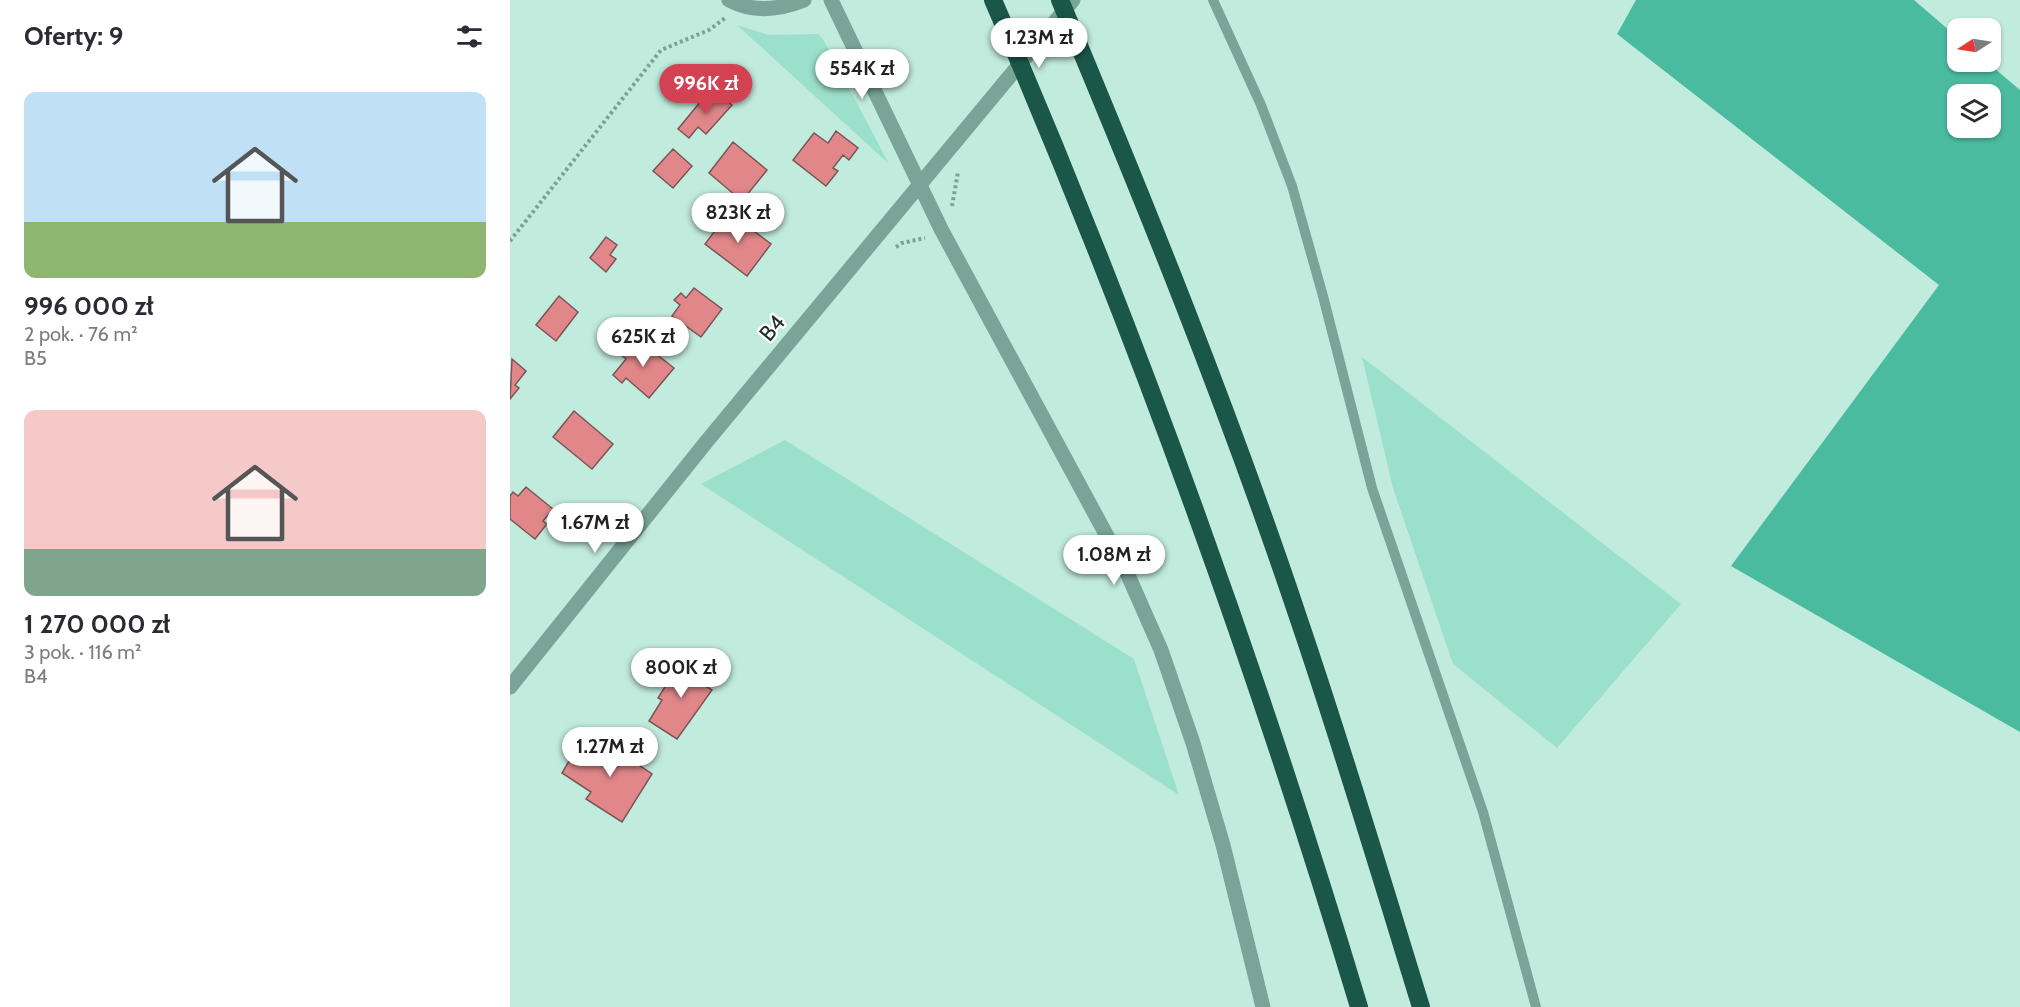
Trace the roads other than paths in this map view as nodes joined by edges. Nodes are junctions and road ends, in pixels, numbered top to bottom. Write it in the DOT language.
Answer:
graph roads {
  1 [pos="804,0"];
  2 [pos="831,0"];
  3 [pos="993,0"];
  4 [pos="1060,0"];
  5 [pos="1073,0"];
  6 [pos="1212,0"];
  7 [pos="733,2"];
  8 [pos="922,185"];
  9 [pos="510,687"];
  10 [pos="1263,1007"];
  11 [pos="1359,1007"];
  12 [pos="1421,1007"];
  13 [pos="1536,1007"];
  1 -- 7 [label="street"];
  2 -- 8 [label="street"];
  3 -- 11 [label="highway"];
  4 -- 12 [label="highway"];
  5 -- 8 [label="street, B4"];
  6 -- 13 [label="lane"];
  8 -- 9 [label="street, B4"];
  8 -- 10 [label="street"];
}
